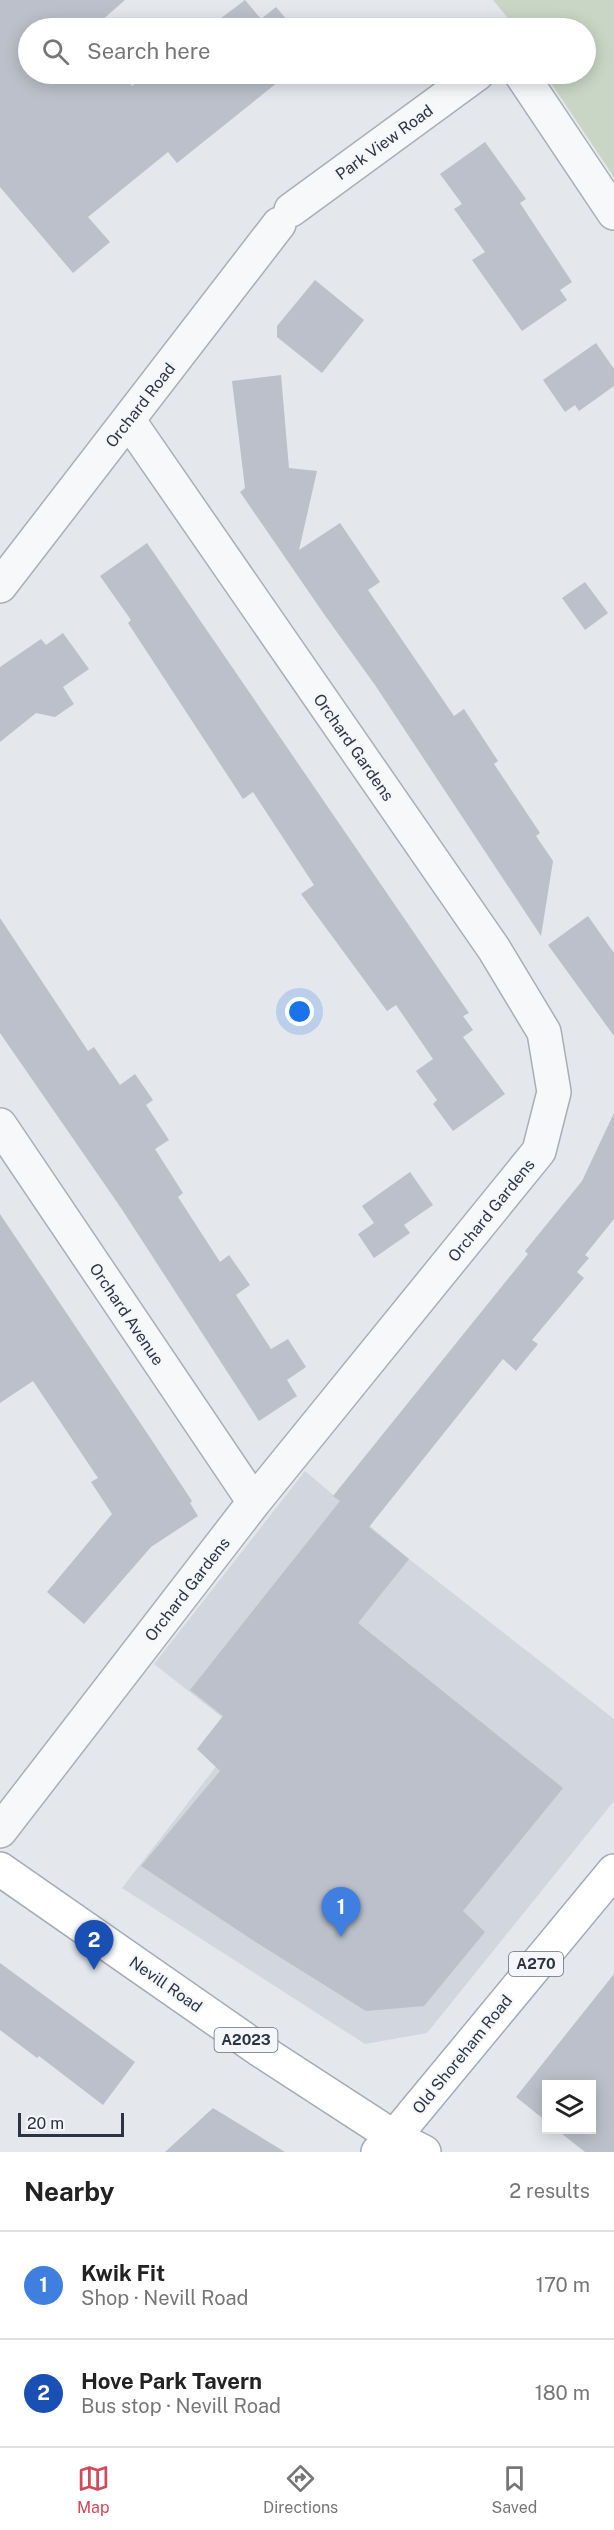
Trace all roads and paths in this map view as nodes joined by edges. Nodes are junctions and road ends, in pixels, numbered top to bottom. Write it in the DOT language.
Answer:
graph roads {
  1 [pos="464,84"];
  2 [pos="527,84"];
  3 [pos="614,213"];
  4 [pos="285,217"];
  5 [pos="129,421"];
  6 [pos="0,586"];
  7 [pos="0,1125"];
  8 [pos="254,1502"];
  9 [pos="0,1831"];
  10 [pos="0,1869"];
  11 [pos="614,1871"];
  12 [pos="386,2145"];
  13 [pos="424,2152"];
  1 -- 4 [label="street, Park View Road"];
  2 -- 3 [label="street"];
  4 -- 5 [label="street, Orchard Road"];
  5 -- 6 [label="street, Orchard Road"];
  5 -- 8 [label="street, Orchard Gardens"];
  7 -- 8 [label="street, Orchard Avenue"];
  8 -- 9 [label="street, Orchard Gardens"];
  10 -- 12 [label="main road, Nevill Road / A2023"];
  11 -- 12 [label="main road, Old Shoreham Road / A270"];
  12 -- 13 [label="main road, A2023"];
}
